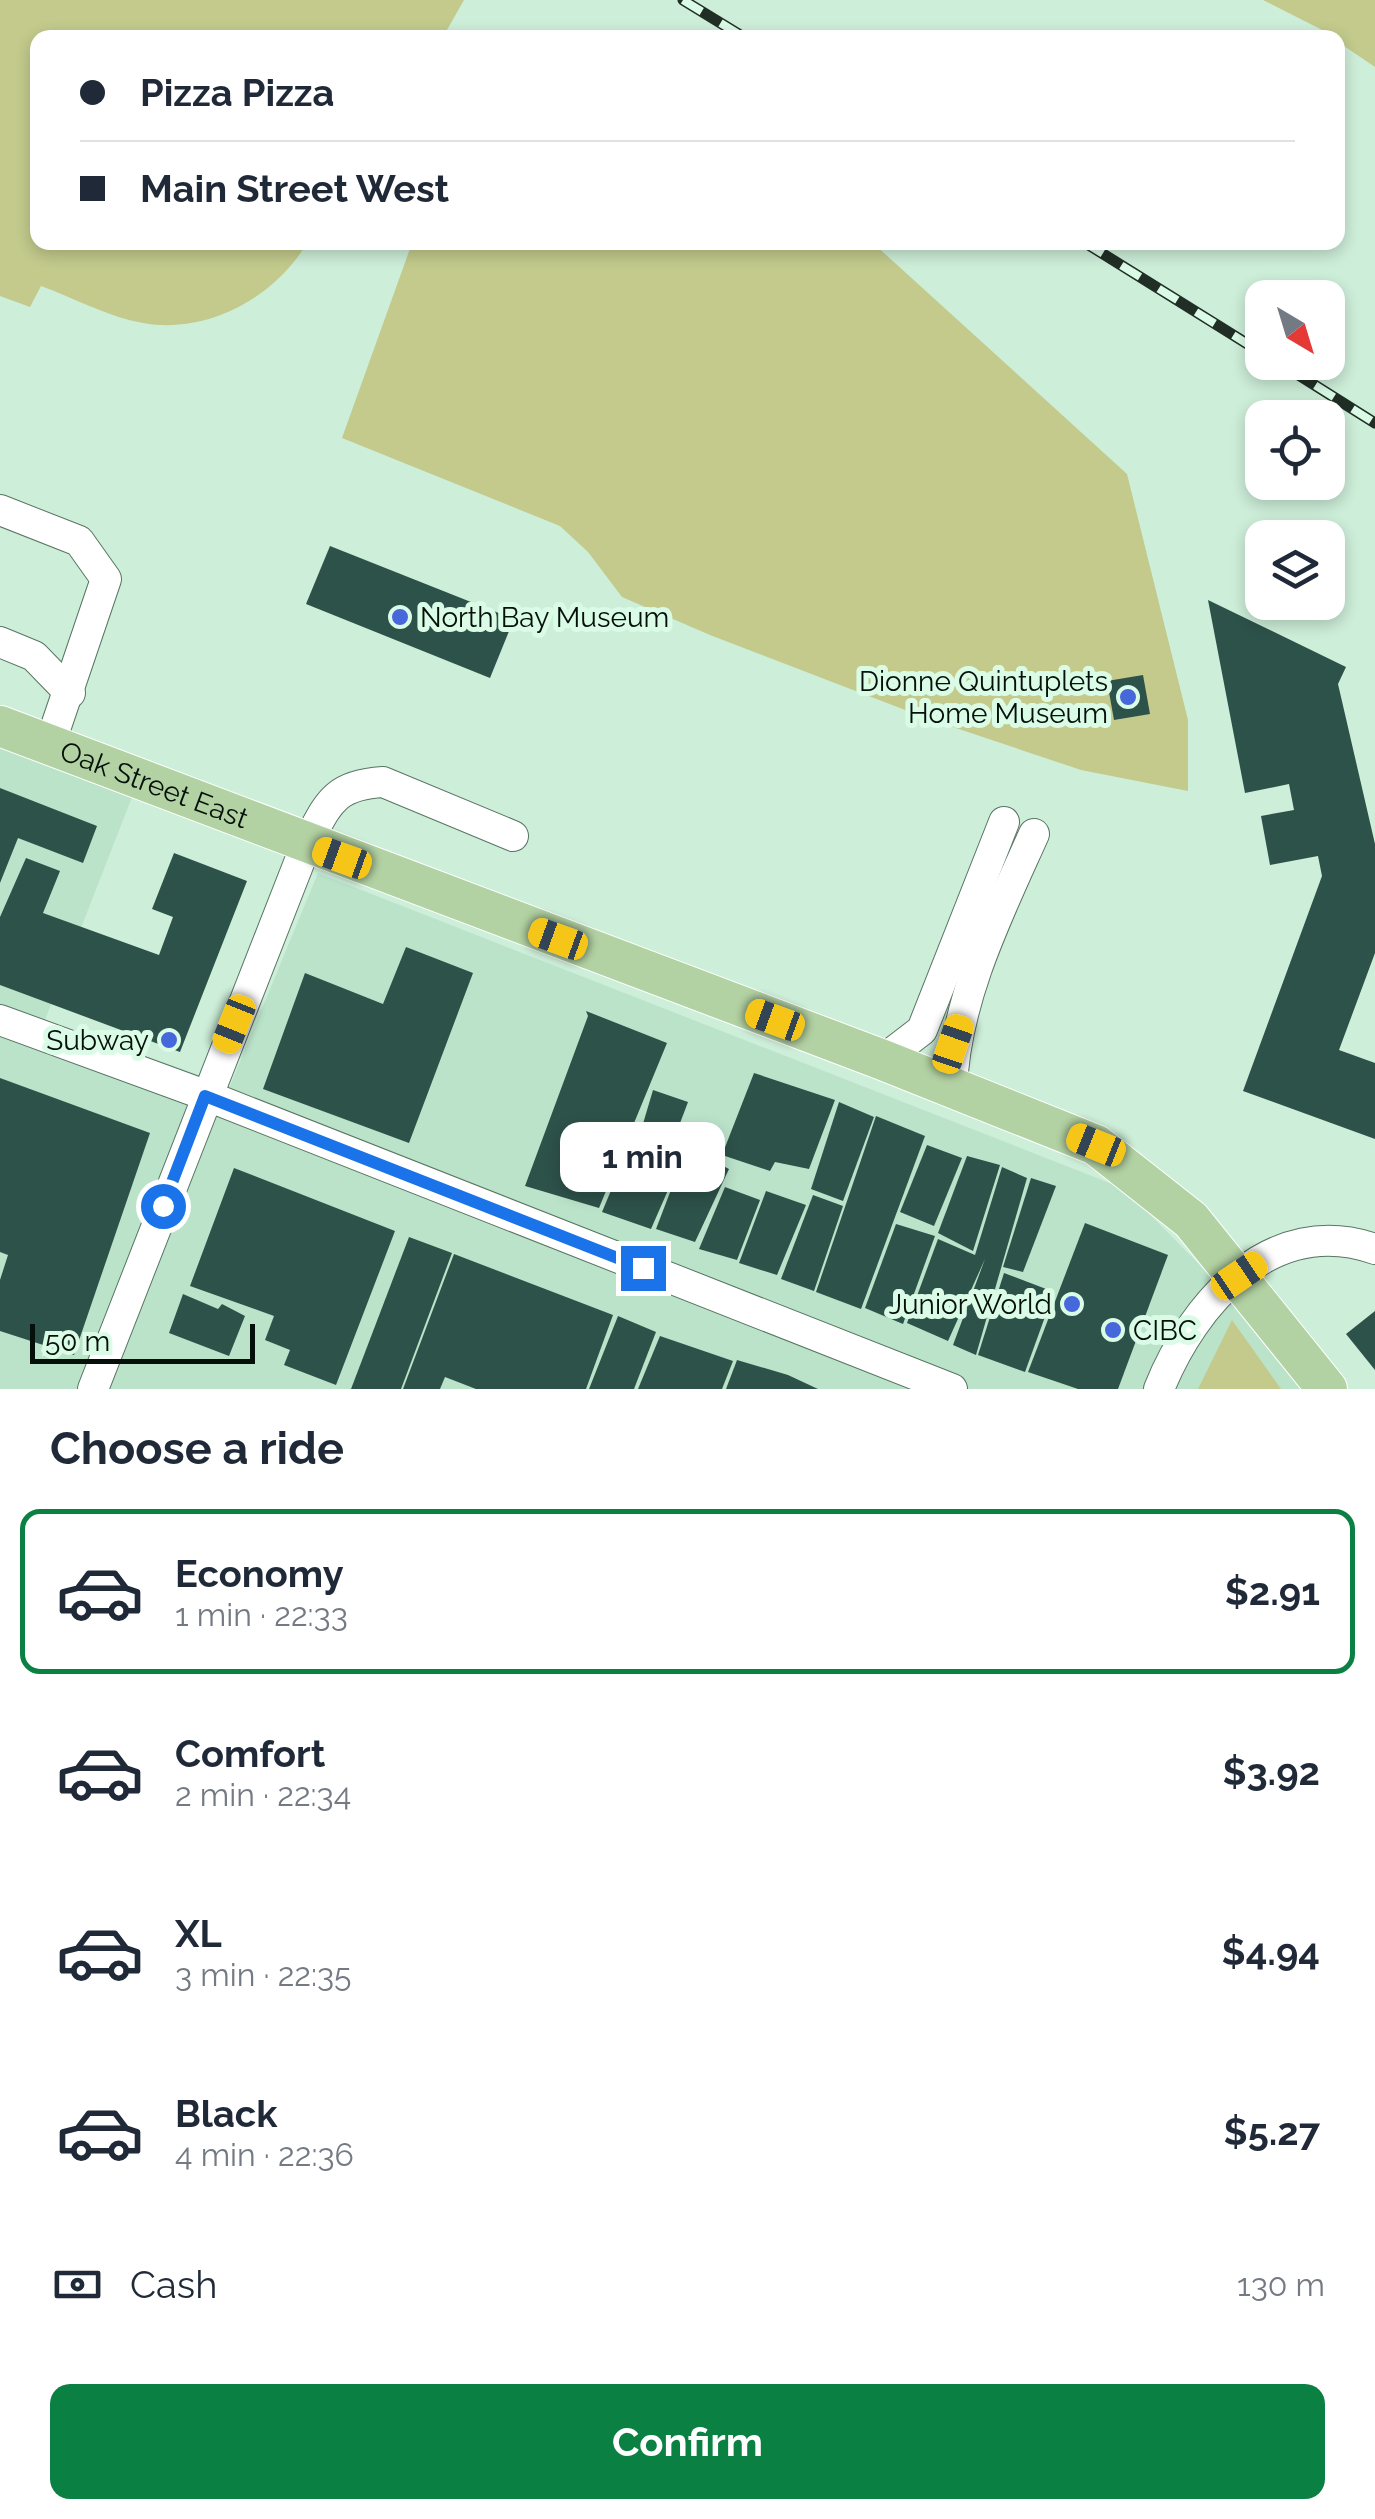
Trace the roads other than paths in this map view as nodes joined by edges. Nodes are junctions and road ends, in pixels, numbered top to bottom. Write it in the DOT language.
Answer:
graph roads {
  1 [pos="0,510"];
  2 [pos="0,642"];
  3 [pos="70,693"];
  4 [pos="0,726"];
  5 [pos="50,744"];
  6 [pos="1004,822"];
  7 [pos="1034,834"];
  8 [pos="513,836"];
  9 [pos="306,845"];
  10 [pos="0,1020"];
  11 [pos="883,1060"];
  12 [pos="952,1088"];
  13 [pos="205,1096"];
  14 [pos="1375,1249"];
  15 [pos="1239,1276"];
  16 [pos="93,1389"];
  17 [pos="952,1389"];
  18 [pos="1159,1389"];
  19 [pos="1327,1389"];
  1 -- 3 [label="street"];
  2 -- 3 [label="street"];
  3 -- 5 [label="street"];
  4 -- 5 [label="main road, Oak Street East"];
  5 -- 9 [label="main road, Oak Street East"];
  6 -- 11 [label="street"];
  7 -- 12 [label="street"];
  8 -- 9 [label="street"];
  9 -- 11 [label="main road, Oak Street East"];
  9 -- 13 [label="street"];
  10 -- 13 [label="street"];
  11 -- 12 [label="main road, Oak Street East"];
  12 -- 15 [label="main road, Oak Street East"];
  13 -- 16 [label="street"];
  13 -- 17 [label="street"];
  14 -- 15 [label="street"];
  15 -- 18 [label="street"];
  15 -- 19 [label="main road, Oak Street East"];
}
